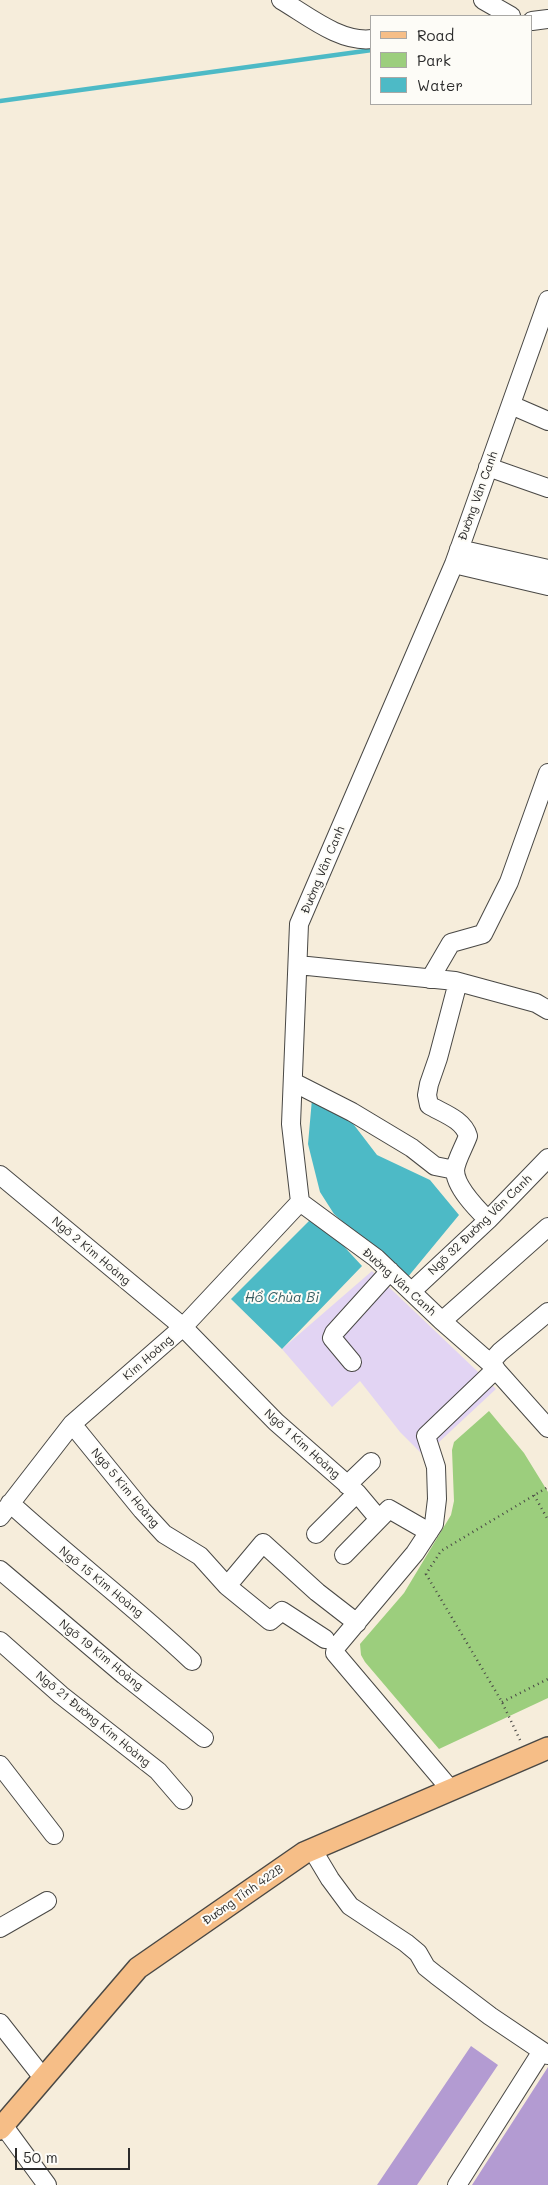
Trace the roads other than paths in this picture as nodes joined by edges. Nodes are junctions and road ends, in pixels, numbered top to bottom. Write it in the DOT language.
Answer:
graph roads {
  1 [pos="281,0"];
  2 [pos="483,0"];
  3 [pos="509,15"];
  4 [pos="548,19"];
  5 [pos="533,21"];
  6 [pos="370,39"];
  7 [pos="548,300"];
  8 [pos="510,405"];
  9 [pos="548,420"];
  10 [pos="488,467"];
  11 [pos="548,488"];
  12 [pos="457,557"];
  13 [pos="548,569"];
  14 [pos="548,586"];
  15 [pos="548,773"];
  16 [pos="298,965"];
  17 [pos="430,979"];
  18 [pos="458,982"];
  19 [pos="548,1010"];
  20 [pos="292,1082"];
  21 [pos="548,1158"];
  22 [pos="455,1170"];
  23 [pos="0,1175"];
  24 [pos="300,1202"];
  25 [pos="488,1220"];
  26 [pos="548,1227"];
  27 [pos="390,1271"];
  28 [pos="412,1291"];
  29 [pos="548,1312"];
  30 [pos="442,1321"];
  31 [pos="183,1327"];
  32 [pos="352,1362"];
  33 [pos="493,1366"];
  34 [pos="72,1424"];
  35 [pos="548,1428"];
  36 [pos="371,1462"];
  37 [pos="352,1489"];
  38 [pos="3,1512"];
  39 [pos="378,1518"];
  40 [pos="429,1532"];
  41 [pos="316,1534"];
  42 [pos="344,1556"];
  43 [pos="0,1570"];
  44 [pos="227,1586"];
  45 [pos="357,1623"];
  46 [pos="0,1641"];
  47 [pos="330,1643"];
  48 [pos="192,1661"];
  49 [pos="204,1738"];
  50 [pos="548,1748"];
  51 [pos="0,1765"];
  52 [pos="451,1790"];
  53 [pos="183,1800"];
  54 [pos="54,1835"];
  55 [pos="312,1849"];
  56 [pos="47,1901"];
  57 [pos="0,1928"];
  58 [pos="0,2023"];
  59 [pos="545,2053"];
  60 [pos="44,2079"];
  61 [pos="2,2127"];
  62 [pos="47,2185"];
  63 [pos="457,2185"];
  1 -- 6 [label="street"];
  2 -- 3 [label="street"];
  4 -- 5 [label="street"];
  7 -- 8 [label="street, Đường Vân Canh"];
  8 -- 9 [label="street"];
  8 -- 10 [label="street, Đường Vân Canh"];
  10 -- 11 [label="street"];
  10 -- 12 [label="street, Đường Vân Canh"];
  12 -- 13 [label="street"];
  12 -- 14 [label="street"];
  12 -- 16 [label="street, Đường Vân Canh"];
  15 -- 17 [label="street"];
  16 -- 17 [label="street"];
  16 -- 20 [label="street, Đường Vân Canh"];
  17 -- 18 [label="street"];
  18 -- 19 [label="street"];
  18 -- 22 [label="street"];
  20 -- 22 [label="street"];
  20 -- 24 [label="street, Đường Vân Canh"];
  21 -- 25 [label="street, Ngõ 32 Đường Vân Canh"];
  22 -- 25 [label="street"];
  23 -- 31 [label="street, Ngõ 2 Kim Hoàng"];
  24 -- 27 [label="street, Đường Vân Canh"];
  24 -- 31 [label="street, Kim Hoàng"];
  25 -- 28 [label="street, Ngõ 32 Đường Vân Canh"];
  26 -- 30 [label="street"];
  27 -- 28 [label="street, Đường Vân Canh"];
  27 -- 32 [label="street"];
  28 -- 30 [label="street, Đường Vân Canh"];
  29 -- 33 [label="street"];
  30 -- 33 [label="street, Đường Vân Canh"];
  31 -- 34 [label="street, Kim Hoàng"];
  31 -- 37 [label="street, Ngõ 1 Kim Hoàng"];
  33 -- 35 [label="street, Đường Vân Canh"];
  33 -- 40 [label="street"];
  34 -- 38 [label="street, Kim Hoàng"];
  34 -- 44 [label="street, Ngõ 5 Kim Hoàng"];
  36 -- 37 [label="street"];
  37 -- 39 [label="street, Ngõ 1 Kim Hoàng"];
  37 -- 41 [label="street"];
  38 -- 48 [label="street, Ngõ 15 Kim Hoàng"];
  39 -- 40 [label="street"];
  39 -- 42 [label="street"];
  40 -- 45 [label="street"];
  43 -- 49 [label="street, Ngõ 19 Kim Hoàng"];
  44 -- 45 [label="street"];
  44 -- 47 [label="street, Ngõ 5 Kim Hoàng"];
  45 -- 47 [label="street"];
  46 -- 53 [label="street, Ngõ 21 Đường Kim Hoàng"];
  47 -- 52 [label="street"];
  50 -- 52 [label="main road, Đường Tỉnh 422B"];
  51 -- 54 [label="street"];
  52 -- 55 [label="main road, Đường Tỉnh 422B"];
  55 -- 59 [label="street"];
  55 -- 60 [label="main road, Đường Tỉnh 422B"];
  56 -- 57 [label="street"];
  58 -- 60 [label="street"];
  59 -- 63 [label="street"];
  60 -- 61 [label="main road, Đường Tỉnh 422B"];
  61 -- 62 [label="street"];
}
